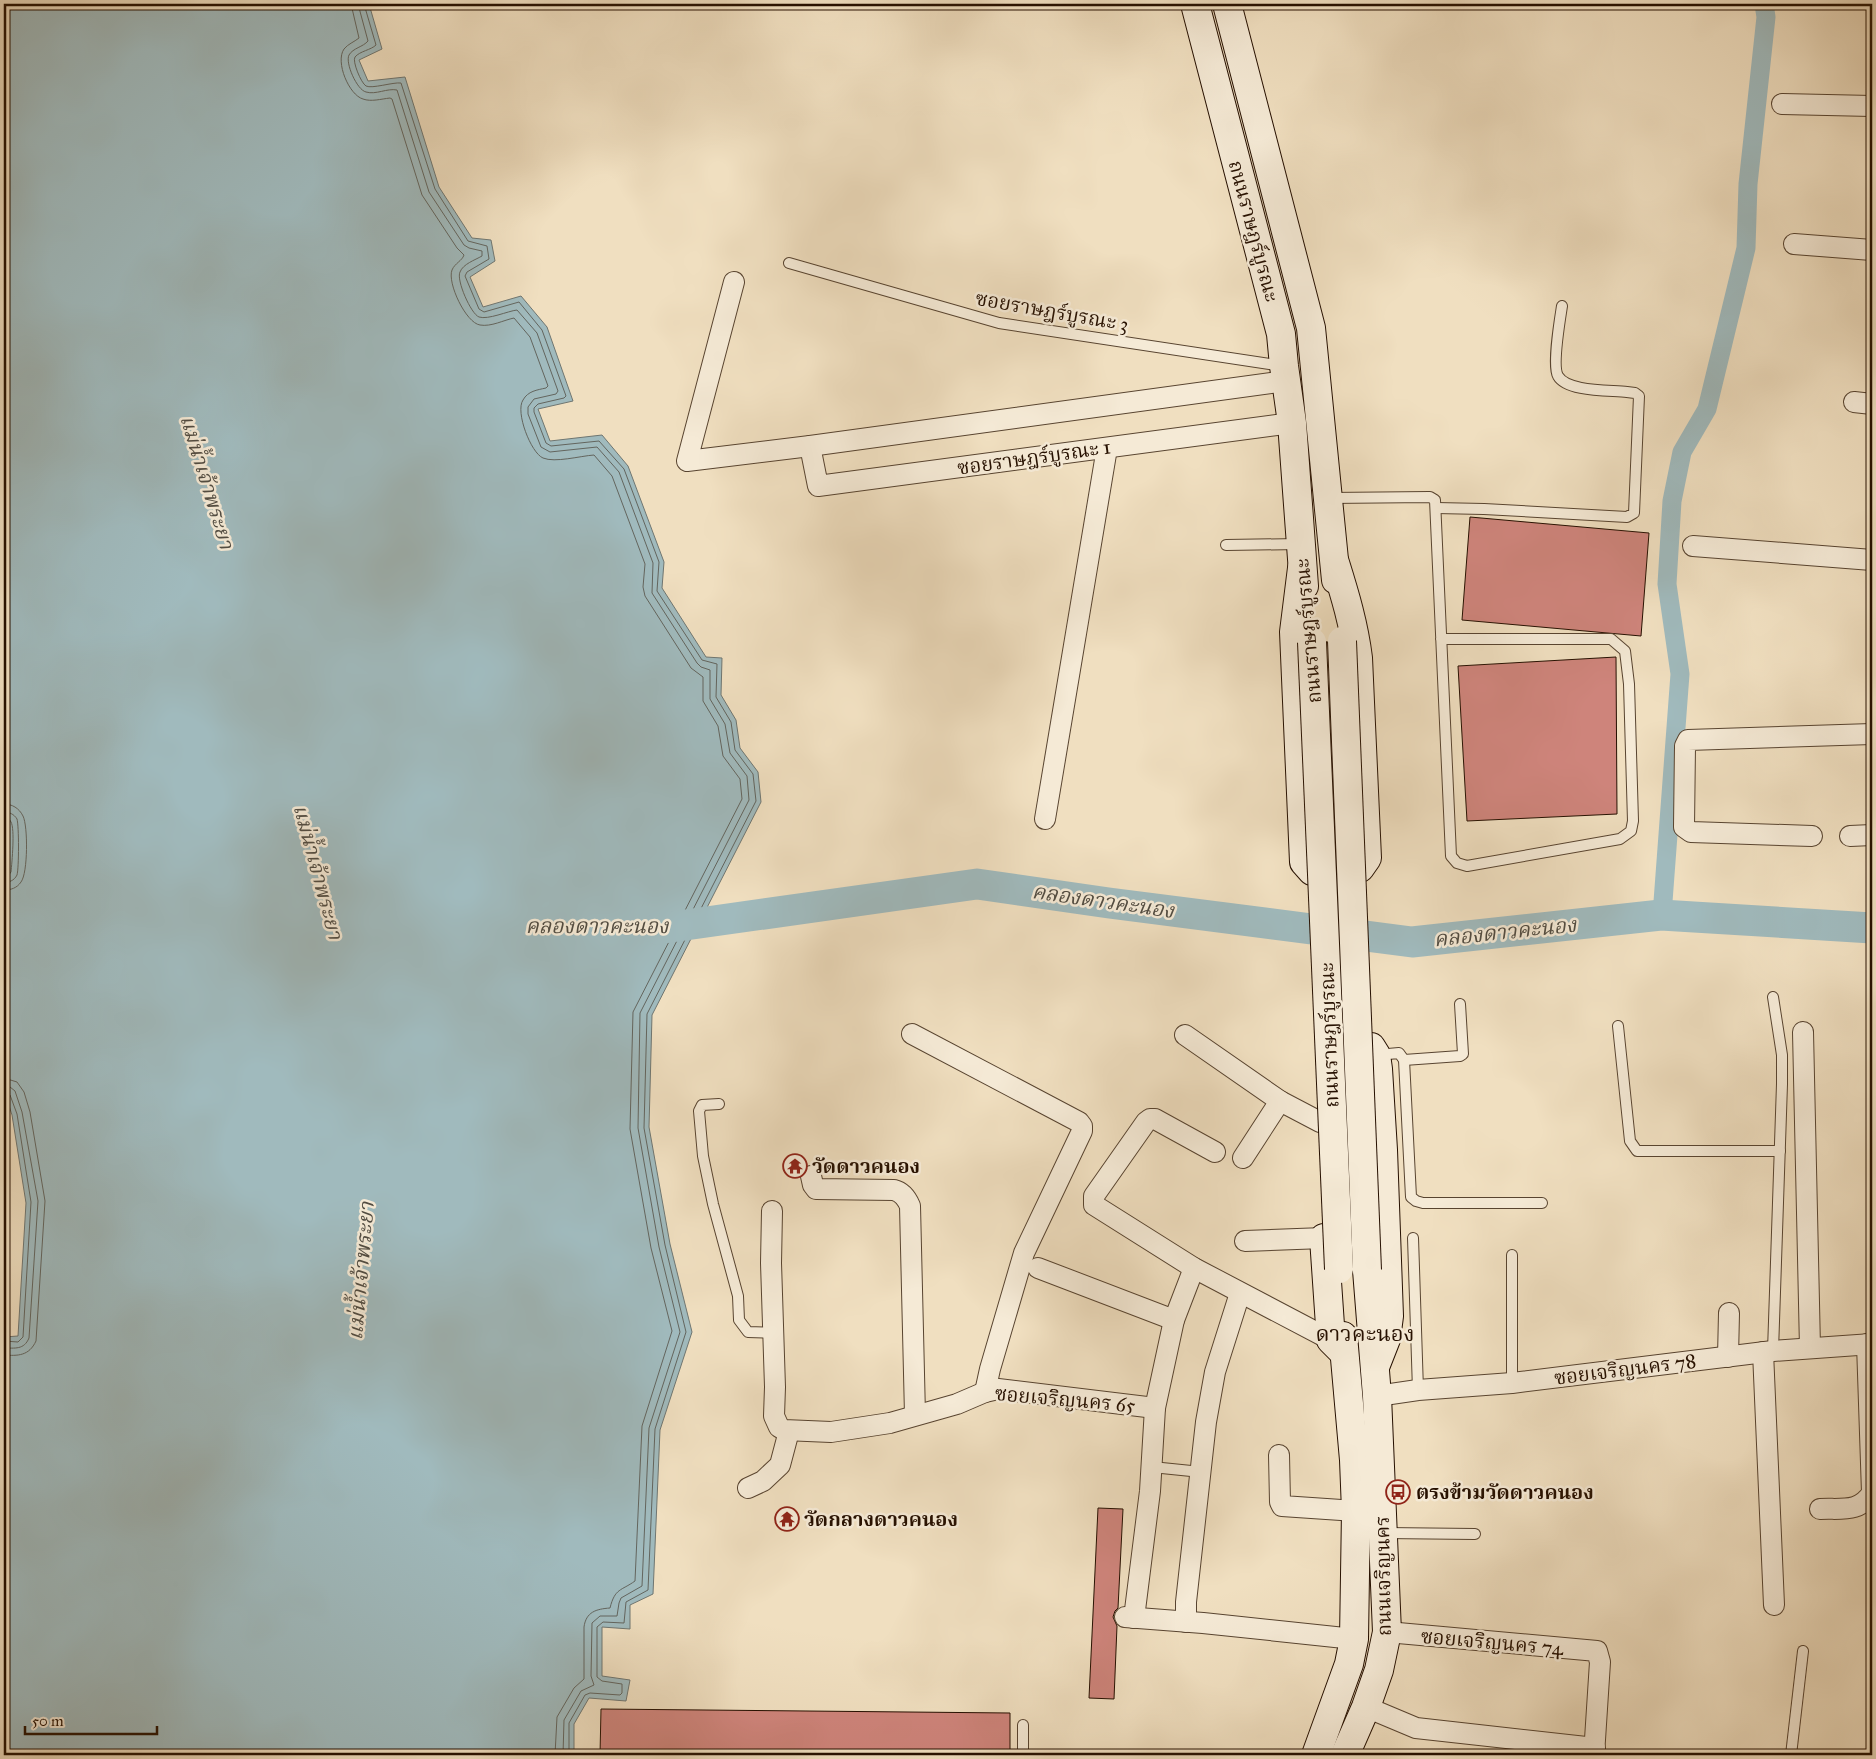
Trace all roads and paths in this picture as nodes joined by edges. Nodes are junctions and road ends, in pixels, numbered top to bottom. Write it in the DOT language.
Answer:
graph roads {
  1 [pos="1195,4"];
  2 [pos="1227,4"];
  3 [pos="1782,104"];
  4 [pos="1872,106"];
  5 [pos="1273,184"];
  6 [pos="1244,191"];
  7 [pos="1794,244"];
  8 [pos="1872,250"];
  9 [pos="789,263"];
  10 [pos="734,282"];
  11 [pos="1562,306"];
  12 [pos="1285,374"];
  13 [pos="1292,423"];
  14 [pos="810,446"];
  15 [pos="1108,448"];
  16 [pos="1328,498"];
  17 [pos="1436,508"];
  18 [pos="1226,546"];
  19 [pos="1693,546"];
  20 [pos="1301,556"];
  21 [pos="1872,560"];
  22 [pos="1335,563"];
  23 [pos="1441,639"];
  24 [pos="1872,734"];
  25 [pos="1045,819"];
  26 [pos="1812,836"];
  27 [pos="1850,836"];
  28 [pos="1872,836"];
  29 [pos="1773,997"];
  30 [pos="1460,1004"];
  31 [pos="1618,1026"];
  32 [pos="1803,1032"];
  33 [pos="912,1034"];
  34 [pos="1185,1035"];
  35 [pos="1376,1055"];
  36 [pos="1404,1060"];
  37 [pos="1280,1101"];
  38 [pos="719,1104"];
  39 [pos="1320,1122"];
  40 [pos="1780,1151"];
  41 [pos="1215,1152"];
  42 [pos="1243,1158"];
  43 [pos="811,1176"];
  44 [pos="1542,1203"];
  45 [pos="772,1211"];
  46 [pos="1324,1238"];
  47 [pos="1413,1238"];
  48 [pos="1245,1240"];
  49 [pos="1512,1255"];
  50 [pos="1038,1268"];
  51 [pos="1194,1268"];
  52 [pos="1339,1269"];
  53 [pos="1367,1270"];
  54 [pos="1240,1293"];
  55 [pos="1729,1313"];
  56 [pos="1174,1320"];
  57 [pos="774,1333"];
  58 [pos="1870,1344"];
  59 [pos="1338,1347"];
  60 [pos="1810,1348"];
  61 [pos="1768,1352"];
  62 [pos="1728,1357"];
  63 [pos="1375,1367"];
  64 [pos="1512,1383"];
  65 [pos="1418,1390"];
  66 [pos="984,1392"];
  67 [pos="1377,1396"];
  68 [pos="1155,1408"];
  69 [pos="915,1415"];
  70 [pos="789,1431"];
  71 [pos="1279,1455"];
  72 [pos="1152,1468"];
  73 [pos="1200,1472"];
  74 [pos="748,1488"];
  75 [pos="1820,1509"];
  76 [pos="1356,1511"];
  77 [pos="1383,1533"];
  78 [pos="1475,1534"];
  79 [pos="1774,1605"];
  80 [pos="1186,1622"];
  81 [pos="1387,1632"];
  82 [pos="1354,1639"];
  83 [pos="1803,1651"];
  84 [pos="1366,1708"];
  85 [pos="1023,1724"];
  86 [pos="1595,1752"];
  87 [pos="1023,1755"];
  88 [pos="1316,1755"];
  89 [pos="1345,1755"];
  90 [pos="1791,1755"];
  1 -- 6 [label="main road, ถนนราษฎร์บูรณะ"];
  2 -- 5 [label="main road, ถนนราษฎร์บูรณะ"];
  3 -- 4 [label="street"];
  5 -- 6 [label="main road"];
  5 -- 16 [label="main road, ถนนราษฎร์บูรณะ"];
  6 -- 12 [label="main road, ถนนราษฎร์บูรณะ"];
  7 -- 8 [label="street"];
  9 -- 12 [label="lane, ซอยราษฎร์บูรณะ 3"];
  10 -- 14 [label="street, ซอยราษฎร์บูรณะ 1"];
  11 -- 17 [label="lane"];
  12 -- 13 [label="main road, ถนนราษฎร์บูรณะ"];
  12 -- 14 [label="street, ซอยราษฎร์บูรณะ 1"];
  13 -- 15 [label="street, ซอยราษฎร์บูรณะ 1"];
  13 -- 20 [label="main road, ถนนราษฎร์บูรณะ"];
  14 -- 15 [label="street, ซอยราษฎร์บูรณะ 1"];
  15 -- 25 [label="street"];
  16 -- 17 [label="lane"];
  16 -- 22 [label="main road, ถนนราษฎร์บูรณะ"];
  17 -- 23 [label="lane"];
  18 -- 20 [label="lane"];
  19 -- 21 [label="street"];
  20 -- 22 [label="main road"];
  20 -- 52 [label="main road, ถนนราษฎร์บูรณะ, bridge"];
  22 -- 53 [label="main road, ถนนราษฎร์บูรณะ, bridge"];
  23 -- 23 [label="lane"];
  24 -- 26 [label="street"];
  27 -- 28 [label="street"];
  29 -- 40 [label="lane"];
  30 -- 36 [label="lane"];
  31 -- 40 [label="lane"];
  32 -- 60 [label="street"];
  33 -- 66 [label="street"];
  34 -- 37 [label="street"];
  35 -- 36 [label="lane"];
  35 -- 39 [label="main road"];
  35 -- 63 [label="main road"];
  36 -- 44 [label="lane"];
  37 -- 39 [label="street"];
  37 -- 42 [label="street"];
  38 -- 57 [label="lane"];
  39 -- 46 [label="main road"];
  40 -- 61 [label="lane"];
  41 -- 51 [label="street"];
  43 -- 69 [label="street"];
  45 -- 57 [label="street"];
  46 -- 48 [label="street"];
  46 -- 59 [label="main road"];
  47 -- 65 [label="lane"];
  49 -- 64 [label="lane"];
  50 -- 56 [label="street"];
  51 -- 54 [label="street"];
  51 -- 56 [label="street, ซอยเจริญนคร 65"];
  52 -- 59 [label="main road, ถนนเจริญนคร"];
  53 -- 63 [label="main road, ถนนเจริญนคร"];
  54 -- 59 [label="street"];
  54 -- 73 [label="street"];
  55 -- 62 [label="street"];
  56 -- 68 [label="street, ซอยเจริญนคร 65"];
  57 -- 70 [label="street"];
  58 -- 60 [label="street, ซอยเจริญนคร 78"];
  58 -- 75 [label="street"];
  59 -- 76 [label="main road, ถนนเจริญนคร"];
  60 -- 61 [label="street, ซอยเจริญนคร 78"];
  61 -- 62 [label="street, ซอยเจริญนคร 78"];
  61 -- 79 [label="street"];
  62 -- 64 [label="street, ซอยเจริญนคร 78"];
  63 -- 67 [label="main road, ถนนเจริญนคร"];
  64 -- 65 [label="street, ซอยเจริญนคร 78"];
  65 -- 67 [label="street, ซอยเจริญนคร 78"];
  66 -- 68 [label="street, ซอยเจริญนคร 65"];
  66 -- 69 [label="street, ซอยเจริญนคร 65"];
  67 -- 77 [label="main road, ถนนเจริญนคร"];
  68 -- 72 [label="street"];
  69 -- 70 [label="street, ซอยเจริญนคร 65"];
  70 -- 74 [label="street"];
  71 -- 76 [label="street"];
  72 -- 73 [label="lane"];
  72 -- 80 [label="street"];
  73 -- 80 [label="street"];
  76 -- 82 [label="main road, ถนนเจริญนคร"];
  77 -- 78 [label="lane"];
  77 -- 81 [label="main road, ถนนเจริญนคร"];
  80 -- 82 [label="street"];
  81 -- 84 [label="main road, ถนนเจริญนคร"];
  81 -- 86 [label="street, ซอยเจริญนคร 74"];
  82 -- 88 [label="main road, ถนนเจริญนคร"];
  83 -- 90 [label="lane"];
  84 -- 86 [label="street"];
  84 -- 89 [label="main road, ถนนเจริญนคร"];
  85 -- 87 [label="lane"];
}
